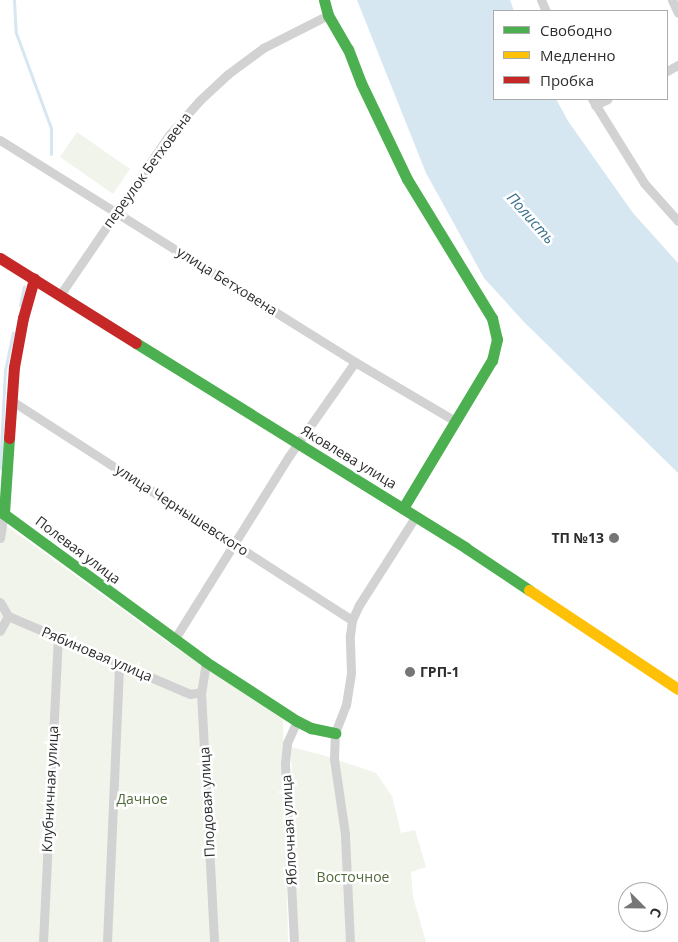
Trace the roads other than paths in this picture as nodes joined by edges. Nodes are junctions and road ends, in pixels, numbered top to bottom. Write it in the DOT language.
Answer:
graph roads {
  1 [pos="324,0"];
  2 [pos="672,0"];
  3 [pos="678,13"];
  4 [pos="328,15"];
  5 [pos="594,102"];
  6 [pos="0,140"];
  7 [pos="116,212"];
  8 [pos="678,221"];
  9 [pos="0,258"];
  10 [pos="34,278"];
  11 [pos="60,295"];
  12 [pos="355,362"];
  13 [pos="12,401"];
  14 [pos="455,421"];
  15 [pos="298,444"];
  16 [pos="4,462"];
  17 [pos="403,508"];
  18 [pos="4,514"];
  19 [pos="416,516"];
  20 [pos="0,538"];
  21 [pos="235,544"];
  22 [pos="0,602"];
  23 [pos="8,616"];
  24 [pos="352,620"];
  25 [pos="0,631"];
  26 [pos="58,637"];
  27 [pos="174,640"];
  28 [pos="119,662"];
  29 [pos="206,662"];
  30 [pos="678,689"];
  31 [pos="201,692"];
  32 [pos="297,721"];
  33 [pos="336,733"];
  34 [pos="43,942"];
  35 [pos="107,942"];
  36 [pos="214,942"];
  37 [pos="294,942"];
  38 [pos="350,942"];
  1 -- 4 [label="street"];
  2 -- 3 [label="street"];
  4 -- 7 [label="street, переулок Бетховена"];
  4 -- 14 [label="street"];
  5 -- 8 [label="street"];
  6 -- 7 [label="street, улица Бетховена"];
  7 -- 11 [label="street, переулок Бетховена"];
  7 -- 12 [label="street, улица Бетховена"];
  9 -- 10 [label="street, Яковлева улица"];
  10 -- 11 [label="street, Яковлева улица"];
  10 -- 13 [label="street"];
  11 -- 15 [label="street, Яковлева улица"];
  12 -- 14 [label="street, улица Бетховена"];
  12 -- 15 [label="street"];
  13 -- 16 [label="street"];
  13 -- 21 [label="street, улица Чернышевского"];
  14 -- 17 [label="street"];
  15 -- 17 [label="street, Яковлева улица"];
  15 -- 21 [label="street"];
  16 -- 18 [label="street"];
  17 -- 19 [label="street, Яковлева улица"];
  18 -- 20 [label="street"];
  18 -- 27 [label="street, Полевая улица"];
  19 -- 24 [label="street"];
  19 -- 30 [label="street, Яковлева улица"];
  21 -- 24 [label="street, улица Чернышевского"];
  21 -- 27 [label="street"];
  22 -- 23 [label="street"];
  23 -- 25 [label="street"];
  23 -- 26 [label="street, Рябиновая улица"];
  24 -- 33 [label="street"];
  26 -- 28 [label="street, Рябиновая улица"];
  26 -- 34 [label="street, Клубничная улица"];
  27 -- 29 [label="street, Полевая улица"];
  28 -- 31 [label="street, Рябиновая улица"];
  28 -- 35 [label="street"];
  29 -- 31 [label="street, Плодовая улица"];
  29 -- 32 [label="street, Полевая улица"];
  31 -- 36 [label="street, Плодовая улица"];
  32 -- 33 [label="street, Полевая улица"];
  32 -- 37 [label="street, Яблочная улица"];
  33 -- 38 [label="street"];
}
